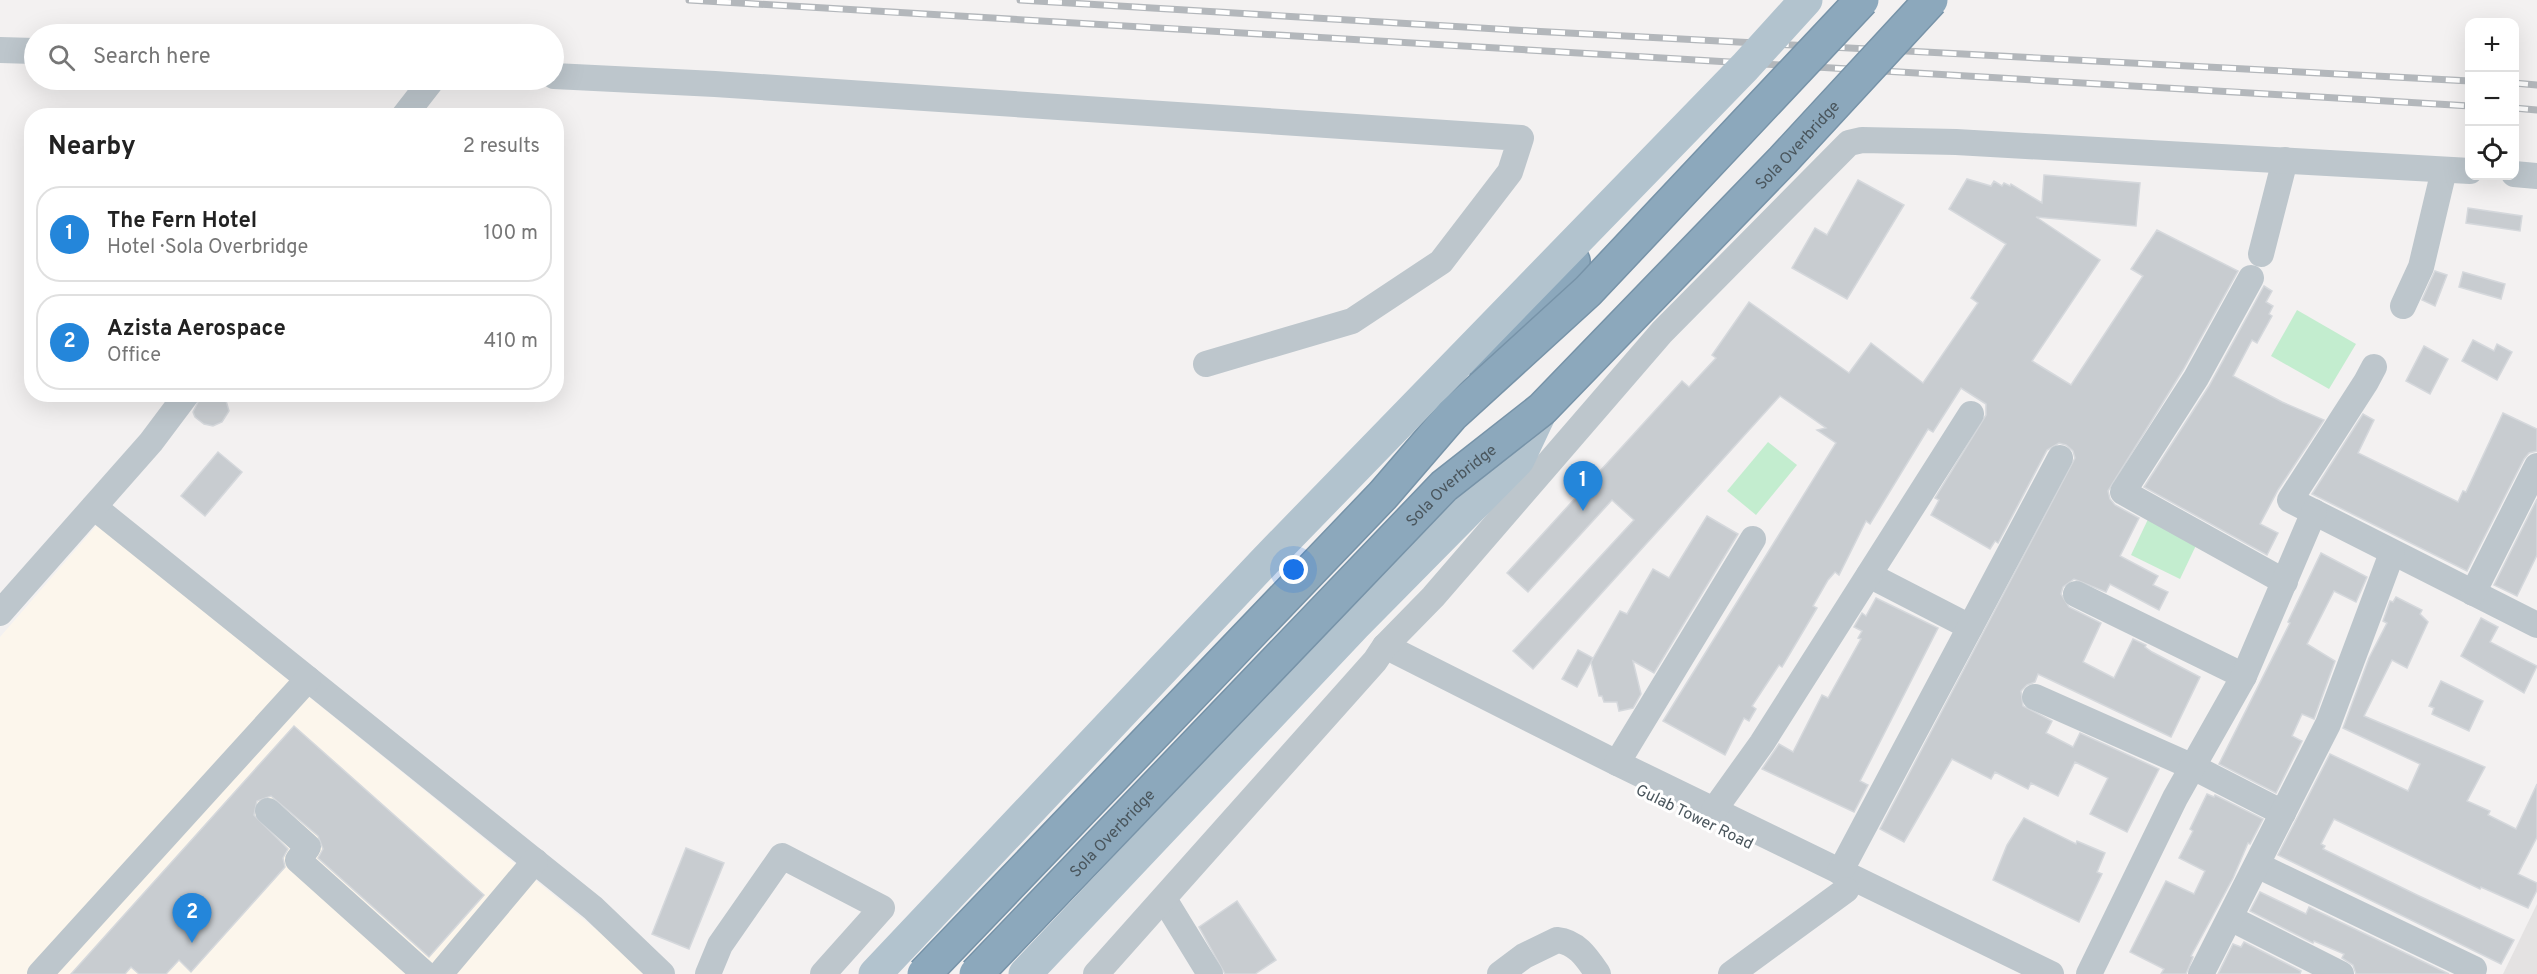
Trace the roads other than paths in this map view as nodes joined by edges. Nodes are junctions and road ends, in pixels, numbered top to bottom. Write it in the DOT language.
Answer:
graph roads {
  1 [pos="1806,0"];
  2 [pos="1862,0"];
  3 [pos="1931,0"];
  4 [pos="0,50"];
  5 [pos="24,51"];
  6 [pos="564,76"];
  7 [pos="424,90"];
  8 [pos="410,108"];
  9 [pos="2285,160"];
  10 [pos="2444,170"];
  11 [pos="1644,171"];
  12 [pos="2465,171"];
  13 [pos="2519,174"];
  14 [pos="2537,176"];
  15 [pos="2261,254"];
  16 [pos="2251,278"];
  17 [pos="2403,306"];
  18 [pos="1206,363"];
  19 [pos="2374,366"];
  20 [pos="182,402"];
  21 [pos="1542,409"];
  22 [pos="1971,414"];
  23 [pos="1452,415"];
  24 [pos="2060,458"];
  25 [pos="2537,466"];
  26 [pos="94,507"];
  27 [pos="2314,512"];
  28 [pos="1753,539"];
  29 [pos="2392,553"];
  30 [pos="1869,575"];
  31 [pos="2285,582"];
  32 [pos="2473,593"];
  33 [pos="2076,594"];
  34 [pos="0,613"];
  35 [pos="2537,625"];
  36 [pos="1970,627"];
  37 [pos="1380,653"];
  38 [pos="2244,676"];
  39 [pos="308,679"];
  40 [pos="2035,698"];
  41 [pos="1617,763"];
  42 [pos="2193,767"];
  43 [pos="1714,810"];
  44 [pos="268,811"];
  45 [pos="2283,813"];
  46 [pos="535,861"];
  47 [pos="2257,866"];
  48 [pos="1843,881"];
  49 [pos="1164,899"];
  50 [pos="2230,918"];
  51 [pos="2474,969"];
  52 [pos="40,974"];
  53 [pos="425,974"];
  54 [pos="440,974"];
  55 [pos="662,974"];
  56 [pos="708,974"];
  57 [pos="824,974"];
  58 [pos="875,974"];
  59 [pos="924,974"];
  60 [pos="976,974"];
  61 [pos="1025,974"];
  62 [pos="1096,974"];
  63 [pos="1210,974"];
  64 [pos="1500,974"];
  65 [pos="1598,974"];
  66 [pos="1731,974"];
  67 [pos="2014,974"];
  68 [pos="2051,974"];
  69 [pos="2089,974"];
  70 [pos="2201,974"];
  71 [pos="2341,974"];
  1 -- 11 [label="main road, bridge"];
  2 -- 23 [label="highway, bridge"];
  3 -- 21 [label="highway, Sola Overbridge, bridge"];
  4 -- 5 [label="street"];
  6 -- 18 [label="street"];
  7 -- 8 [label="street"];
  9 -- 10 [label="street"];
  9 -- 15 [label="street"];
  9 -- 37 [label="street"];
  10 -- 12 [label="street"];
  10 -- 17 [label="street"];
  11 -- 23 [label="highway, bridge"];
  11 -- 58 [label="main road, bridge"];
  13 -- 14 [label="street"];
  16 -- 31 [label="street"];
  19 -- 27 [label="street"];
  20 -- 26 [label="street"];
  21 -- 60 [label="highway, Sola Overbridge, bridge"];
  21 -- 61 [label="main road"];
  22 -- 30 [label="street"];
  23 -- 59 [label="highway, bridge"];
  24 -- 36 [label="street"];
  25 -- 32 [label="street"];
  26 -- 34 [label="street"];
  26 -- 39 [label="street"];
  27 -- 29 [label="street"];
  27 -- 31 [label="street"];
  28 -- 41 [label="street"];
  29 -- 32 [label="street"];
  29 -- 45 [label="street"];
  30 -- 36 [label="street"];
  30 -- 43 [label="street"];
  31 -- 38 [label="street"];
  32 -- 35 [label="street"];
  33 -- 38 [label="street"];
  36 -- 48 [label="street"];
  37 -- 41 [label="street"];
  37 -- 48 [label="street, Gulab Tower Road"];
  37 -- 49 [label="street"];
  38 -- 42 [label="street"];
  39 -- 46 [label="street"];
  39 -- 52 [label="street"];
  40 -- 42 [label="street"];
  41 -- 43 [label="street"];
  42 -- 45 [label="street"];
  42 -- 69 [label="street"];
  43 -- 48 [label="street"];
  44 -- 53 [label="street"];
  45 -- 47 [label="street"];
  46 -- 54 [label="street"];
  46 -- 55 [label="street"];
  47 -- 50 [label="street"];
  47 -- 51 [label="street"];
  48 -- 66 [label="street"];
  48 -- 67 [label="street, Gulab Tower Road"];
  48 -- 68 [label="street"];
  49 -- 62 [label="street"];
  49 -- 63 [label="street"];
  50 -- 70 [label="street"];
  50 -- 71 [label="street"];
  56 -- 57 [label="street"];
  64 -- 65 [label="street"];
}
